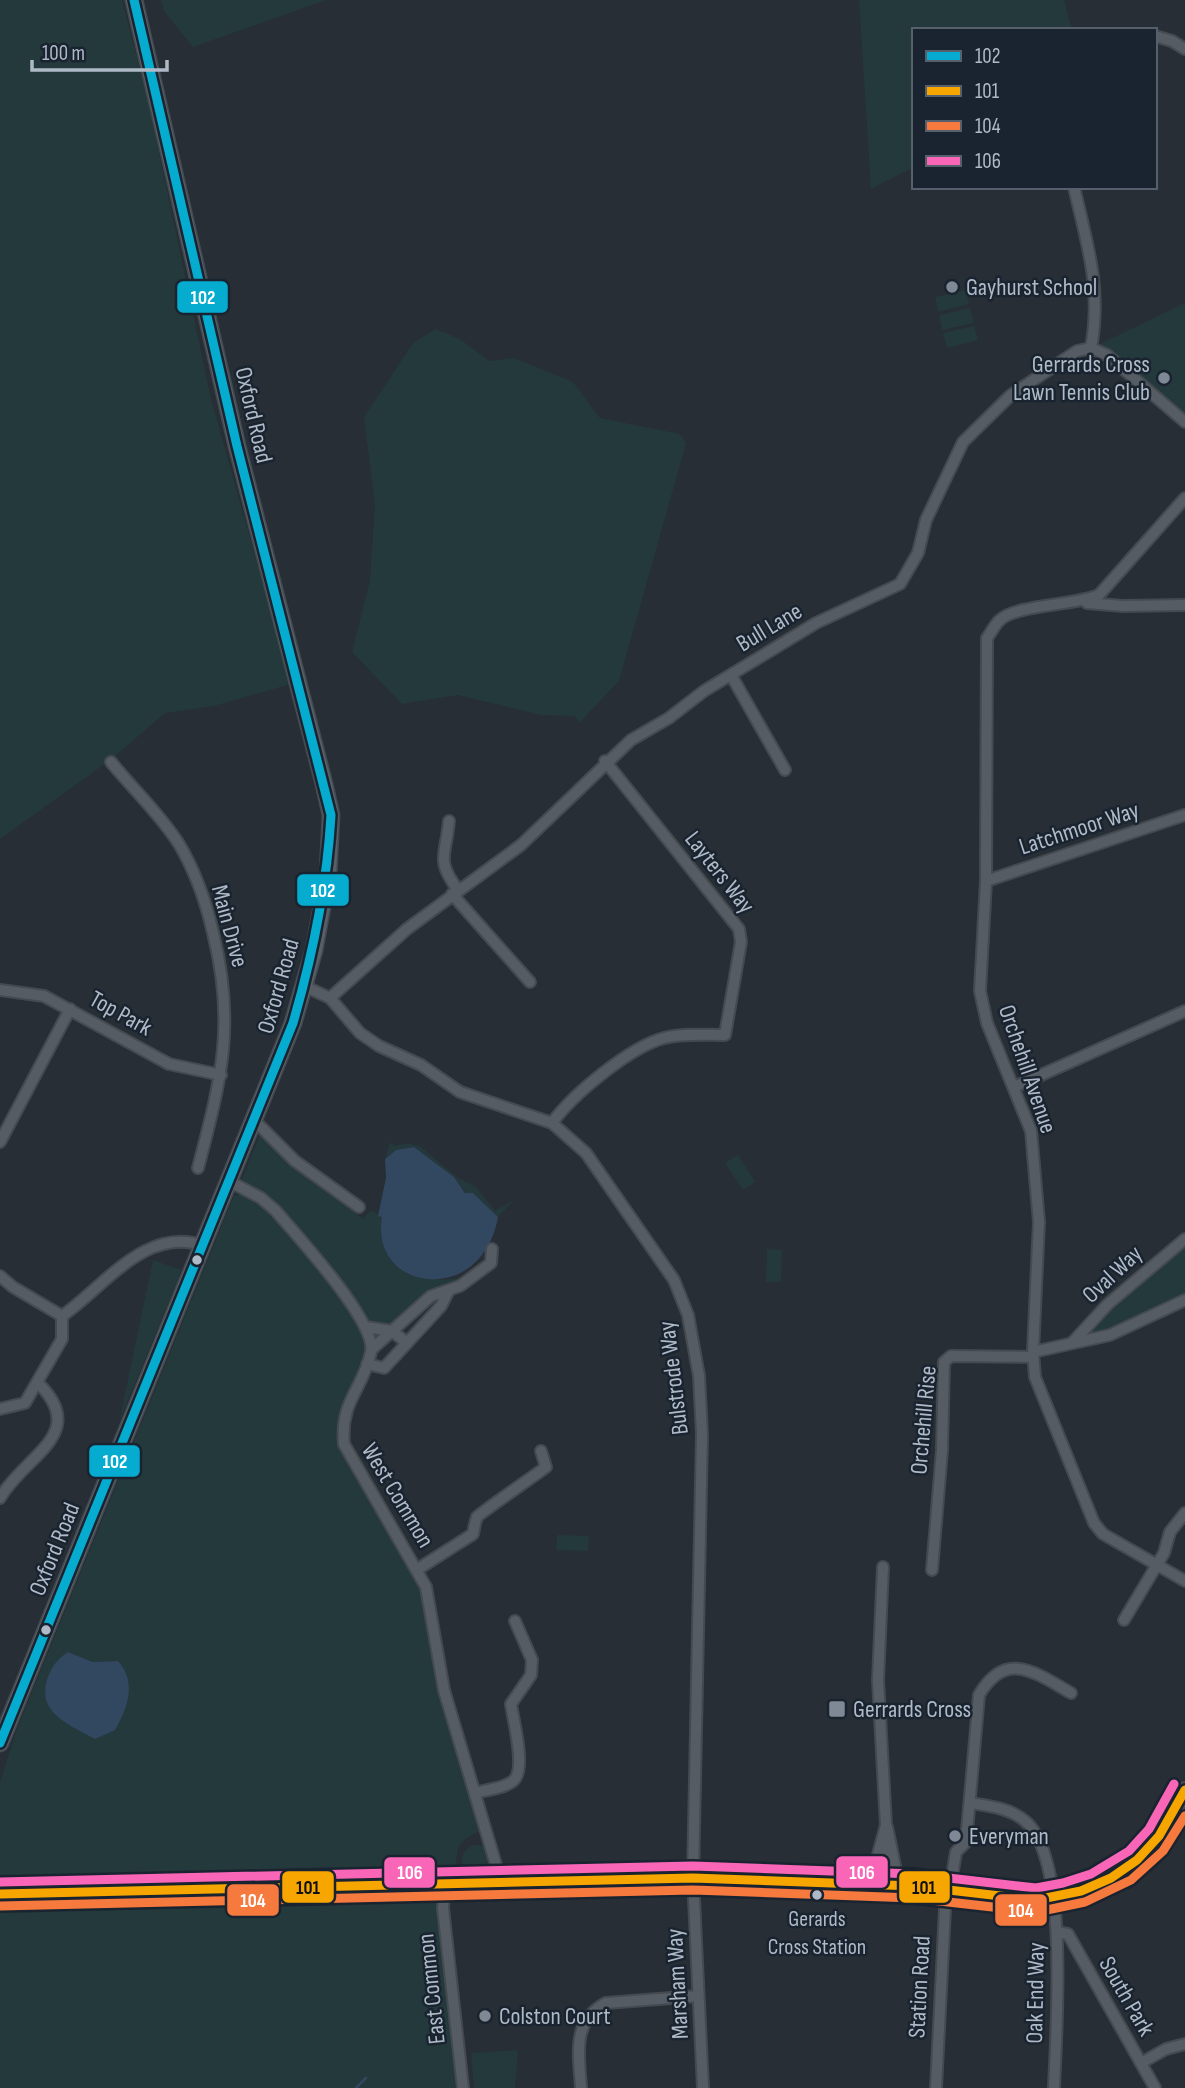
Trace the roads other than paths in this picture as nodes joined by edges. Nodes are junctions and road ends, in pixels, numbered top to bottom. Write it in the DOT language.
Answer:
graph roads {
  1 [pos="134,0"];
  2 [pos="1157,37"];
  3 [pos="1185,49"];
  4 [pos="1074,189"];
  5 [pos="1091,348"];
  6 [pos="1185,422"];
  7 [pos="1185,498"];
  8 [pos="1110,586"];
  9 [pos="1082,602"];
  10 [pos="1185,605"];
  11 [pos="1123,606"];
  12 [pos="731,675"];
  13 [pos="111,761"];
  14 [pos="605,761"];
  15 [pos="785,770"];
  16 [pos="1185,815"];
  17 [pos="449,821"];
  18 [pos="986,881"];
  19 [pos="455,892"];
  20 [pos="530,982"];
  21 [pos="304,986"];
  22 [pos="0,990"];
  23 [pos="330,998"];
  24 [pos="70,1009"];
  25 [pos="1185,1011"];
  26 [pos="221,1075"];
  27 [pos="1014,1087"];
  28 [pos="251,1122"];
  29 [pos="552,1123"];
  30 [pos="0,1142"];
  31 [pos="198,1168"];
  32 [pos="227,1180"];
  33 [pos="359,1207"];
  34 [pos="1185,1239"];
  35 [pos="204,1246"];
  36 [pos="492,1249"];
  37 [pos="0,1276"];
  38 [pos="448,1292"];
  39 [pos="1185,1300"];
  40 [pos="411,1314"];
  41 [pos="62,1316"];
  42 [pos="423,1325"];
  43 [pos="366,1327"];
  44 [pos="393,1331"];
  45 [pos="407,1343"];
  46 [pos="1072,1343"];
  47 [pos="372,1349"];
  48 [pos="1033,1355"];
  49 [pos="367,1364"];
  50 [pos="38,1383"];
  51 [pos="0,1409"];
  52 [pos="541,1451"];
  53 [pos="546,1467"];
  54 [pos="558,1472"];
  55 [pos="3,1493"];
  56 [pos="1185,1513"];
  57 [pos="1157,1565"];
  58 [pos="883,1567"];
  59 [pos="418,1569"];
  60 [pos="932,1570"];
  61 [pos="1185,1581"];
  62 [pos="516,1620"];
  63 [pos="1124,1620"];
  64 [pos="1072,1693"];
  65 [pos="0,1743"];
  66 [pos="1185,1790"];
  67 [pos="475,1793"];
  68 [pos="970,1803"];
  69 [pos="886,1825"];
  70 [pos="693,1878"];
  71 [pos="873,1884"];
  72 [pos="444,1885"];
  73 [pos="502,1885"];
  74 [pos="899,1886"];
  75 [pos="948,1889"];
  76 [pos="0,1894"];
  77 [pos="1054,1899"];
  78 [pos="1057,1931"];
  79 [pos="698,1996"];
  80 [pos="1185,2045"];
  81 [pos="1141,2063"];
  82 [pos="463,2088"];
  83 [pos="581,2088"];
  84 [pos="703,2088"];
  85 [pos="936,2088"];
  86 [pos="1054,2088"];
  87 [pos="1155,2088"];
  1 -- 21 [label="main road, Oxford Road"];
  2 -- 3 [label="street"];
  4 -- 5 [label="street"];
  5 -- 6 [label="street"];
  5 -- 12 [label="street, Bull Lane"];
  7 -- 8 [label="street, Orchehill Avenue"];
  8 -- 9 [label="street, Orchehill Avenue"];
  8 -- 11 [label="street"];
  9 -- 11 [label="street"];
  9 -- 18 [label="street, Orchehill Avenue"];
  10 -- 11 [label="street"];
  12 -- 14 [label="street, Bull Lane"];
  12 -- 15 [label="street"];
  13 -- 26 [label="street, Main Drive"];
  14 -- 19 [label="street, Bull Lane"];
  14 -- 29 [label="street, Layters Way"];
  16 -- 18 [label="street, Latchmoor Way"];
  17 -- 19 [label="street"];
  18 -- 27 [label="street, Orchehill Avenue"];
  19 -- 20 [label="street"];
  19 -- 23 [label="street, Bull Lane"];
  21 -- 23 [label="street, Bulstrode Way"];
  21 -- 28 [label="main road, Oxford Road"];
  22 -- 24 [label="street, Top Park"];
  23 -- 29 [label="street, Bulstrode Way"];
  24 -- 26 [label="street, Top Park"];
  24 -- 30 [label="street"];
  25 -- 27 [label="street"];
  26 -- 31 [label="street, Main Drive"];
  27 -- 48 [label="street, Orchehill Avenue"];
  28 -- 32 [label="main road, Oxford Road"];
  28 -- 33 [label="street"];
  29 -- 70 [label="street, Bulstrode Way"];
  32 -- 35 [label="main road, Oxford Road"];
  32 -- 43 [label="street"];
  34 -- 46 [label="street, Oval Way"];
  35 -- 41 [label="street"];
  35 -- 65 [label="main road, Oxford Road"];
  36 -- 38 [label="street"];
  37 -- 41 [label="street"];
  38 -- 40 [label="street"];
  38 -- 42 [label="street"];
  39 -- 46 [label="street, Oval Way"];
  40 -- 42 [label="street"];
  40 -- 44 [label="street"];
  41 -- 50 [label="street"];
  42 -- 45 [label="street"];
  43 -- 44 [label="street"];
  43 -- 47 [label="street"];
  44 -- 45 [label="street"];
  44 -- 47 [label="street"];
  45 -- 49 [label="street"];
  46 -- 48 [label="street, Oval Way"];
  47 -- 49 [label="street, West Common"];
  48 -- 57 [label="street, Orchehill Avenue"];
  48 -- 60 [label="street, Orchehill Rise"];
  49 -- 59 [label="street, West Common"];
  50 -- 51 [label="street"];
  50 -- 55 [label="street"];
  52 -- 53 [label="street"];
  53 -- 54 [label="street"];
  53 -- 59 [label="street"];
  56 -- 57 [label="street"];
  57 -- 61 [label="street, Orchehill Avenue"];
  57 -- 63 [label="street"];
  58 -- 69 [label="street"];
  59 -- 67 [label="street, West Common"];
  62 -- 67 [label="street"];
  64 -- 68 [label="street, Station Road"];
  66 -- 77 [label="main road"];
  67 -- 73 [label="street, West Common"];
  68 -- 75 [label="street, Station Road"];
  68 -- 77 [label="street, Oak End Way"];
  69 -- 71 [label="street"];
  69 -- 74 [label="street"];
  70 -- 71 [label="main road"];
  70 -- 73 [label="main road"];
  70 -- 79 [label="street, Marsham Way"];
  71 -- 74 [label="main road"];
  72 -- 73 [label="main road"];
  72 -- 76 [label="main road"];
  72 -- 82 [label="street, East Common"];
  74 -- 75 [label="main road"];
  75 -- 77 [label="main road"];
  75 -- 85 [label="street, Station Road"];
  77 -- 78 [label="street, Oak End Way"];
  78 -- 81 [label="street, South Park"];
  78 -- 86 [label="street, Oak End Way"];
  79 -- 83 [label="street"];
  79 -- 84 [label="street, Marsham Way"];
  80 -- 81 [label="street"];
  81 -- 87 [label="street, South Park"];
}
